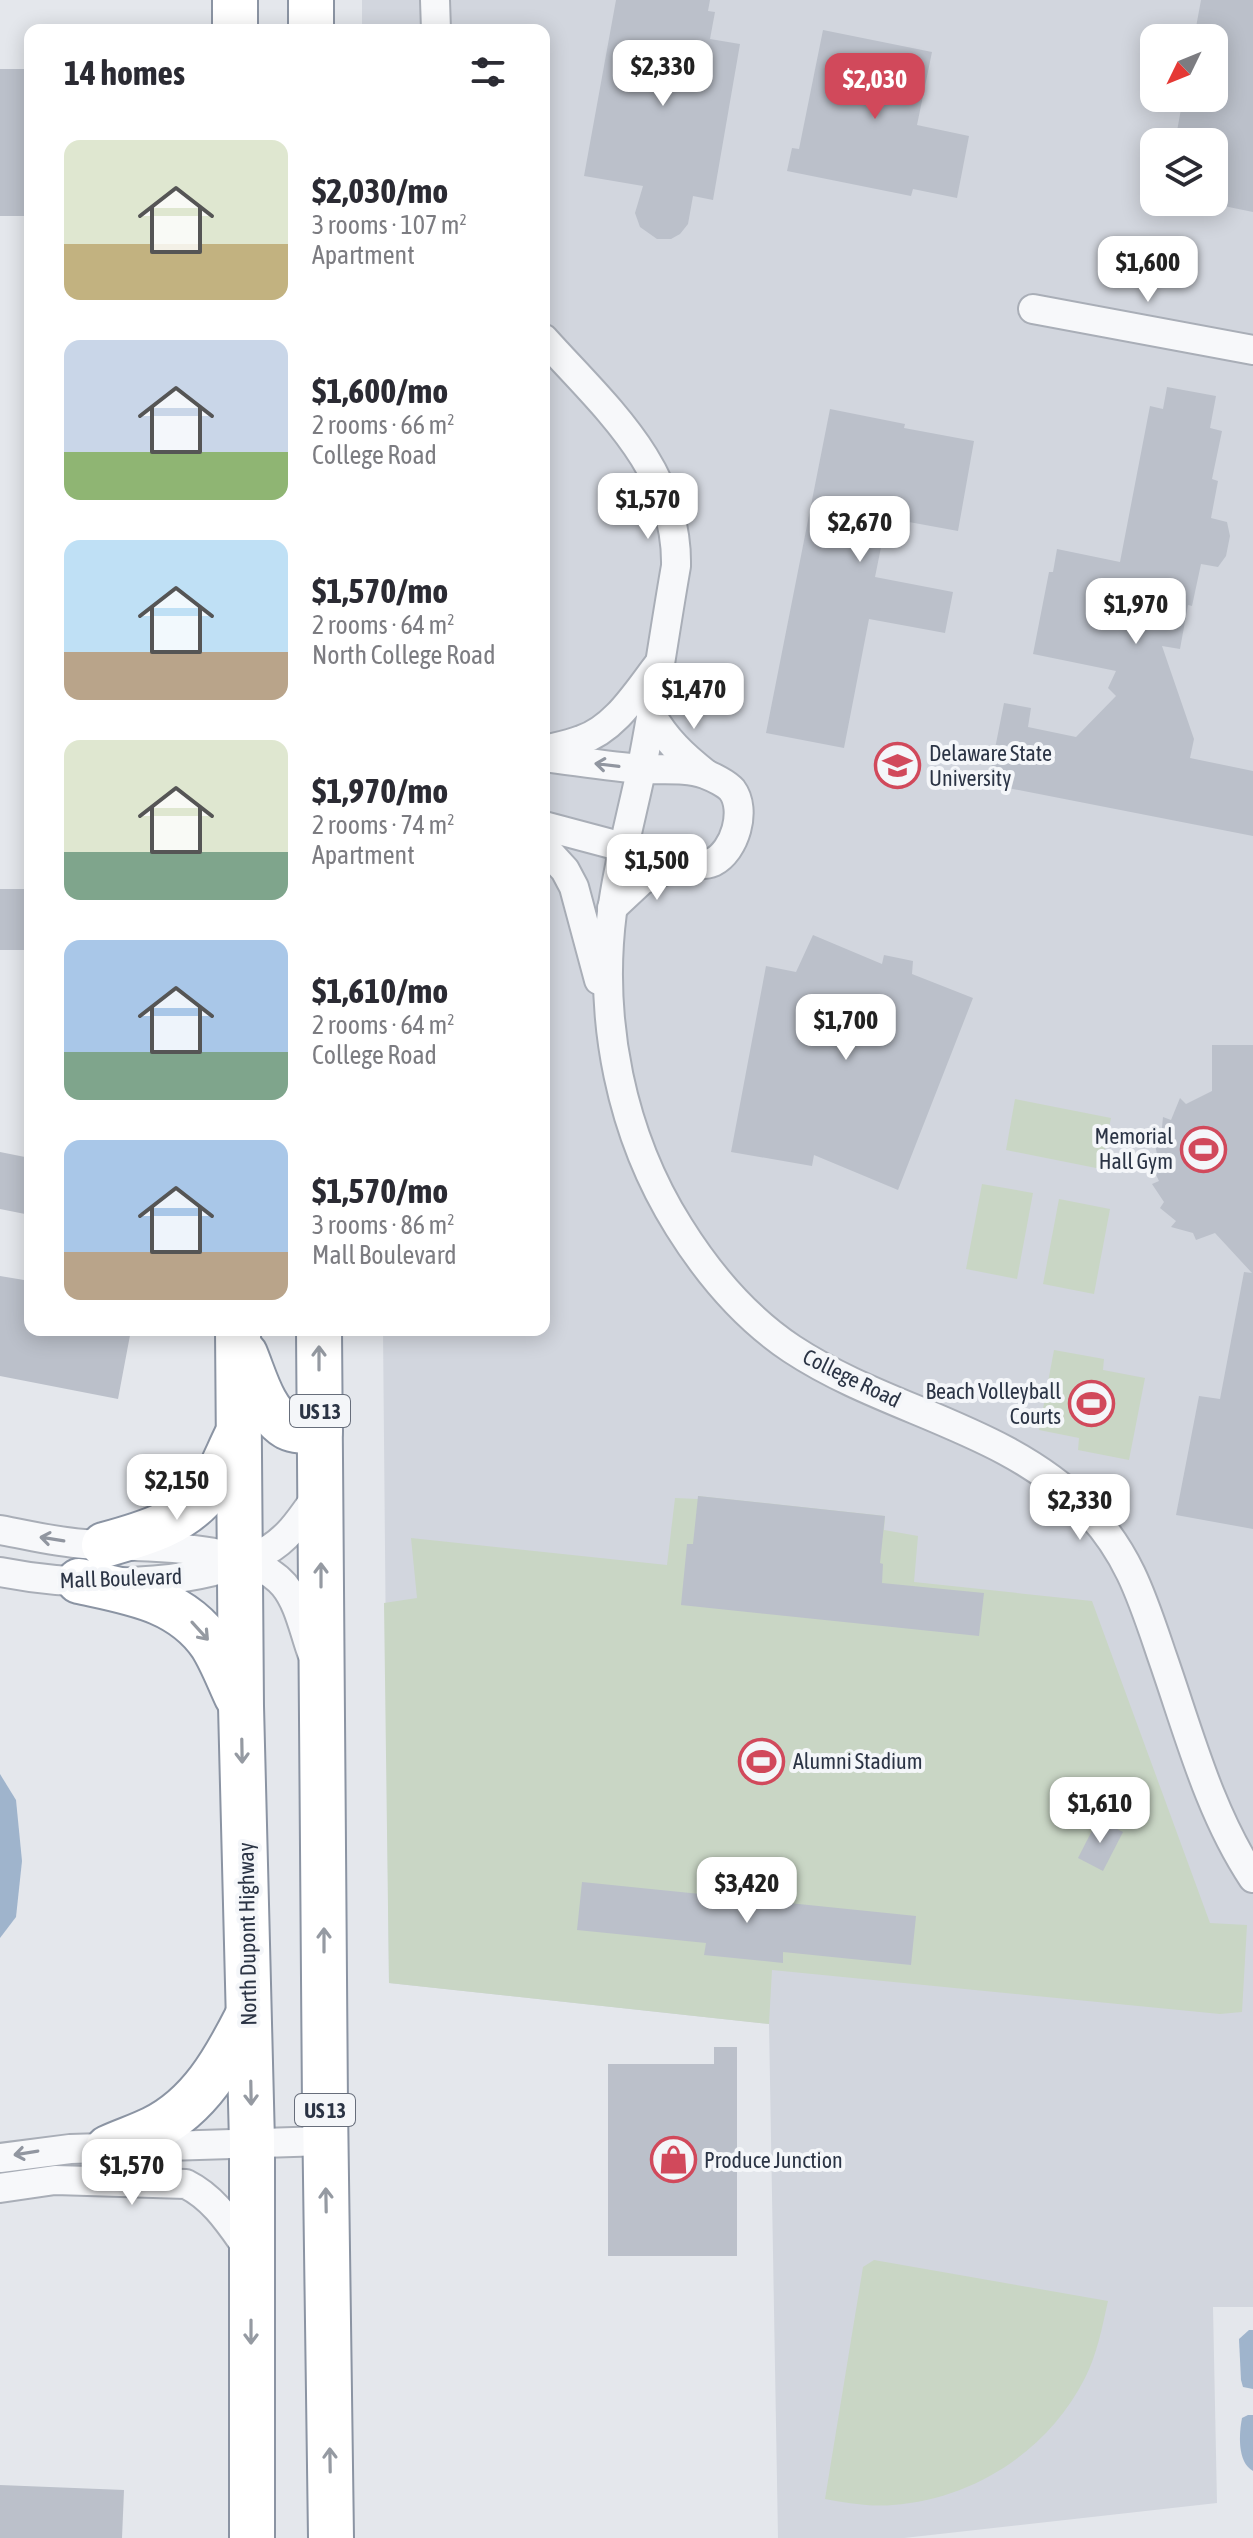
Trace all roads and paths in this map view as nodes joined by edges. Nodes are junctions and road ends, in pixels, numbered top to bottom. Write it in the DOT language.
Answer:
graph roads {
  1 [pos="235,0"];
  2 [pos="311,0"];
  3 [pos="435,0"];
  4 [pos="235,24"];
  5 [pos="311,24"];
  6 [pos="436,24"];
  7 [pos="1033,309"];
  8 [pos="550,346"];
  9 [pos="1253,350"];
  10 [pos="659,664"];
  11 [pos="651,714"];
  12 [pos="550,748"];
  13 [pos="550,758"];
  14 [pos="642,769"];
  15 [pos="707,774"];
  16 [pos="550,828"];
  17 [pos="624,846"];
  18 [pos="550,854"];
  19 [pos="683,863"];
  20 [pos="612,908"];
  21 [pos="608,1015"];
  22 [pos="238,1336"];
  23 [pos="239,1336"];
  24 [pos="319,1336"];
  25 [pos="239,1431"];
  26 [pos="320,1431"];
  27 [pos="320,1492"];
  28 [pos="0,1530"];
  29 [pos="104,1545"];
  30 [pos="241,1561"];
  31 [pos="0,1572"];
  32 [pos="79,1581"];
  33 [pos="322,1681"];
  34 [pos="241,1706"];
  35 [pos="1253,1878"];
  36 [pos="249,2015"];
  37 [pos="325,2141"];
  38 [pos="252,2142"];
  39 [pos="108,2148"];
  40 [pos="0,2158"];
  41 [pos="0,2188"];
  42 [pos="251,2254"];
  43 [pos="252,2538"];
  44 [pos="331,2538"];
  1 -- 4 [label="highway"];
  2 -- 5 [label="highway"];
  3 -- 6 [label="street"];
  7 -- 9 [label="street"];
  8 -- 10 [label="street"];
  10 -- 11 [label="street"];
  10 -- 12 [label="street"];
  11 -- 14 [label="street"];
  11 -- 15 [label="street"];
  14 -- 13 [label="street, one-way"];
  14 -- 15 [label="street"];
  14 -- 17 [label="street"];
  15 -- 19 [label="street"];
  16 -- 17 [label="street"];
  17 -- 19 [label="street"];
  17 -- 20 [label="street, College Road"];
  18 -- 21 [label="street"];
  19 -- 20 [label="street"];
  20 -- 21 [label="street, College Road"];
  21 -- 35 [label="street, College Road"];
  22 -- 25 [label="highway, North Dupont Highway"];
  23 -- 26 [label="highway"];
  26 -- 24 [label="highway, US 13, one-way"];
  25 -- 29 [label="highway"];
  25 -- 30 [label="highway, North Dupont Highway"];
  26 -- 27 [label="highway, US 13"];
  27 -- 30 [label="street, Mall Boulevard"];
  33 -- 27 [label="highway, US 13, one-way"];
  29 -- 28 [label="street, Mall Boulevard, one-way"];
  29 -- 30 [label="street, Mall Boulevard"];
  30 -- 32 [label="street, Mall Boulevard"];
  30 -- 33 [label="street, Mall Boulevard"];
  30 -- 34 [label="highway, North Dupont Highway"];
  31 -- 32 [label="street, Mall Boulevard"];
  32 -- 34 [label="highway, one-way"];
  37 -- 33 [label="highway, US 13, one-way"];
  34 -- 36 [label="highway, North Dupont Highway, one-way"];
  36 -- 38 [label="highway, North Dupont Highway, one-way"];
  36 -- 39 [label="highway"];
  37 -- 38 [label="street"];
  44 -- 37 [label="highway, US 13, one-way"];
  38 -- 39 [label="street"];
  38 -- 42 [label="highway, North Dupont Highway"];
  39 -- 40 [label="street, one-way"];
  41 -- 42 [label="street"];
  42 -- 43 [label="highway, North Dupont Highway, one-way"];
}
